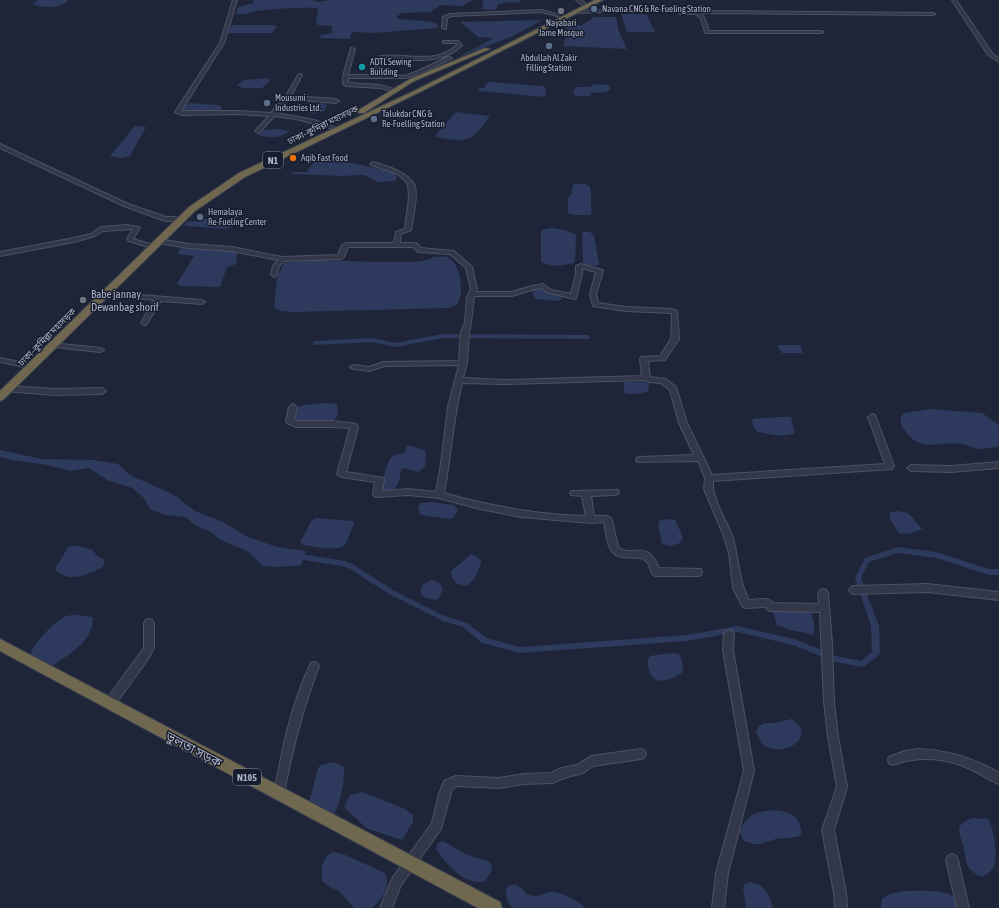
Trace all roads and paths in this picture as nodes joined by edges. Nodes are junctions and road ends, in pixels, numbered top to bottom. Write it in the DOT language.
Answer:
graph roads {
  1 [pos="235,0"];
  2 [pos="593,0"];
  3 [pos="600,0"];
  4 [pos="954,0"];
  5 [pos="581,2"];
  6 [pos="574,12"];
  7 [pos="698,14"];
  8 [pos="933,14"];
  9 [pos="561,16"];
  10 [pos="444,28"];
  11 [pos="821,32"];
  12 [pos="445,42"];
  13 [pos="353,49"];
  14 [pos="453,60"];
  15 [pos="999,62"];
  16 [pos="469,65"];
  17 [pos="432,71"];
  18 [pos="300,75"];
  19 [pos="345,76"];
  20 [pos="375,76"];
  21 [pos="446,76"];
  22 [pos="395,91"];
  23 [pos="288,97"];
  24 [pos="336,100"];
  25 [pos="273,115"];
  26 [pos="332,128"];
  27 [pos="258,131"];
  28 [pos="0,146"];
  29 [pos="373,164"];
  30 [pos="176,219"];
  31 [pos="159,241"];
  32 [pos="397,244"];
  33 [pos="148,245"];
  34 [pos="0,254"];
  35 [pos="282,259"];
  36 [pos="274,275"];
  37 [pos="105,294"];
  38 [pos="472,294"];
  39 [pos="158,298"];
  40 [pos="202,302"];
  41 [pos="144,323"];
  42 [pos="54,345"];
  43 [pos="100,350"];
  44 [pos="0,360"];
  45 [pos="462,363"];
  46 [pos="25,365"];
  47 [pos="354,367"];
  48 [pos="646,378"];
  49 [pos="459,380"];
  50 [pos="4,389"];
  51 [pos="102,391"];
  52 [pos="0,397"];
  53 [pos="293,407"];
  54 [pos="872,416"];
  55 [pos="700,458"];
  56 [pos="640,460"];
  57 [pos="999,465"];
  58 [pos="911,468"];
  59 [pos="708,478"];
  60 [pos="615,492"];
  61 [pos="574,493"];
  62 [pos="586,493"];
  63 [pos="439,495"];
  64 [pos="591,520"];
  65 [pos="698,572"];
  66 [pos="857,590"];
  67 [pos="823,593"];
  68 [pos="999,596"];
  69 [pos="825,608"];
  70 [pos="149,623"];
  71 [pos="729,634"];
  72 [pos="0,645"];
  73 [pos="314,666"];
  74 [pos="110,703"];
  75 [pos="641,754"];
  76 [pos="893,760"];
  77 [pos="999,779"];
  78 [pos="279,794"];
  79 [pos="952,860"];
  80 [pos="410,862"];
  81 [pos="386,908"];
  82 [pos="494,908"];
  83 [pos="718,908"];
  84 [pos="841,908"];
  85 [pos="964,908"];
  1 -- 25 [label="street"];
  2 -- 5 [label="highway, ঢাকা–কুমিল্লা মহাসড়ক / N1"];
  3 -- 6 [label="highway, ঢাকা–কুমিল্লা মহাসড়ক / N1"];
  4 -- 15 [label="street"];
  5 -- 9 [label="highway, ঢাকা–কুমিল্লা মহাসড়ক / N1"];
  6 -- 7 [label="street"];
  6 -- 16 [label="highway, ঢাকা–কুমিল্লা মহাসড়ক / N1"];
  7 -- 8 [label="street"];
  7 -- 11 [label="street"];
  9 -- 10 [label="street"];
  9 -- 14 [label="highway, ঢাকা–কুমিল্লা মহাসড়ক / N1"];
  12 -- 20 [label="street"];
  13 -- 19 [label="street"];
  14 -- 16 [label="highway"];
  14 -- 17 [label="highway, ঢাকা–কুমিল্লা মহাসড়ক / N1"];
  14 -- 20 [label="street"];
  16 -- 21 [label="highway, ঢাকা–কুমিল্লা মহাসড়ক / N1"];
  17 -- 21 [label="highway"];
  17 -- 22 [label="highway, ঢাকা–কুমিল্লা মহাসড়ক / N1"];
  18 -- 23 [label="street"];
  19 -- 20 [label="street"];
  19 -- 22 [label="street"];
  21 -- 31 [label="highway, ঢাকা–কুমিল্লা মহাসড়ক / N1"];
  22 -- 26 [label="highway, ঢাকা–কুমিল্লা মহাসড়ক / N1"];
  23 -- 24 [label="street"];
  23 -- 25 [label="street"];
  25 -- 26 [label="street"];
  25 -- 27 [label="street"];
  26 -- 30 [label="highway, ঢাকা–কুমিল্লা মহাসড়ক / N1"];
  28 -- 30 [label="street"];
  29 -- 32 [label="street"];
  30 -- 33 [label="highway, ঢাকা–কুমিল্লা মহাসড়ক / N1"];
  31 -- 35 [label="street"];
  31 -- 37 [label="highway, ঢাকা–কুমিল্লা মহাসড়ক / N1"];
  32 -- 35 [label="street"];
  32 -- 38 [label="street"];
  33 -- 34 [label="street"];
  33 -- 46 [label="highway, ঢাকা–কুমিল্লা মহাসড়ক / N1"];
  35 -- 36 [label="street"];
  37 -- 39 [label="street"];
  37 -- 42 [label="highway, ঢাকা–কুমিল্লা মহাসড়ক / N1"];
  38 -- 45 [label="street"];
  38 -- 48 [label="street"];
  39 -- 40 [label="street"];
  39 -- 41 [label="street"];
  42 -- 43 [label="street"];
  42 -- 50 [label="highway, ঢাকা–কুমিল্লা মহাসড়ক / N1"];
  44 -- 46 [label="street"];
  45 -- 47 [label="street"];
  45 -- 49 [label="street"];
  46 -- 50 [label="highway, ঢাকা–কুমিল্লা মহাসড়ক / N1"];
  48 -- 49 [label="street"];
  48 -- 55 [label="street"];
  49 -- 63 [label="street"];
  50 -- 51 [label="street"];
  50 -- 52 [label="highway, ঢাকা–কুমিল্লা মহাসড়ক / N1"];
  53 -- 63 [label="street"];
  54 -- 59 [label="street"];
  55 -- 56 [label="street"];
  55 -- 59 [label="street"];
  57 -- 58 [label="street"];
  59 -- 69 [label="street"];
  60 -- 62 [label="street"];
  61 -- 62 [label="street"];
  62 -- 64 [label="street"];
  63 -- 64 [label="street"];
  64 -- 65 [label="street"];
  66 -- 68 [label="street"];
  67 -- 69 [label="street"];
  69 -- 84 [label="street"];
  70 -- 74 [label="street"];
  71 -- 83 [label="street"];
  72 -- 74 [label="highway, ভুলতা সড়ক / N105"];
  73 -- 78 [label="street"];
  74 -- 78 [label="highway, ভুলতা সড়ক / N105"];
  75 -- 80 [label="street"];
  76 -- 77 [label="street"];
  78 -- 80 [label="highway, ভুলতা সড়ক / N105"];
  79 -- 85 [label="street"];
  80 -- 81 [label="street"];
  80 -- 82 [label="highway, ভুলতা সড়ক / N105"];
}
